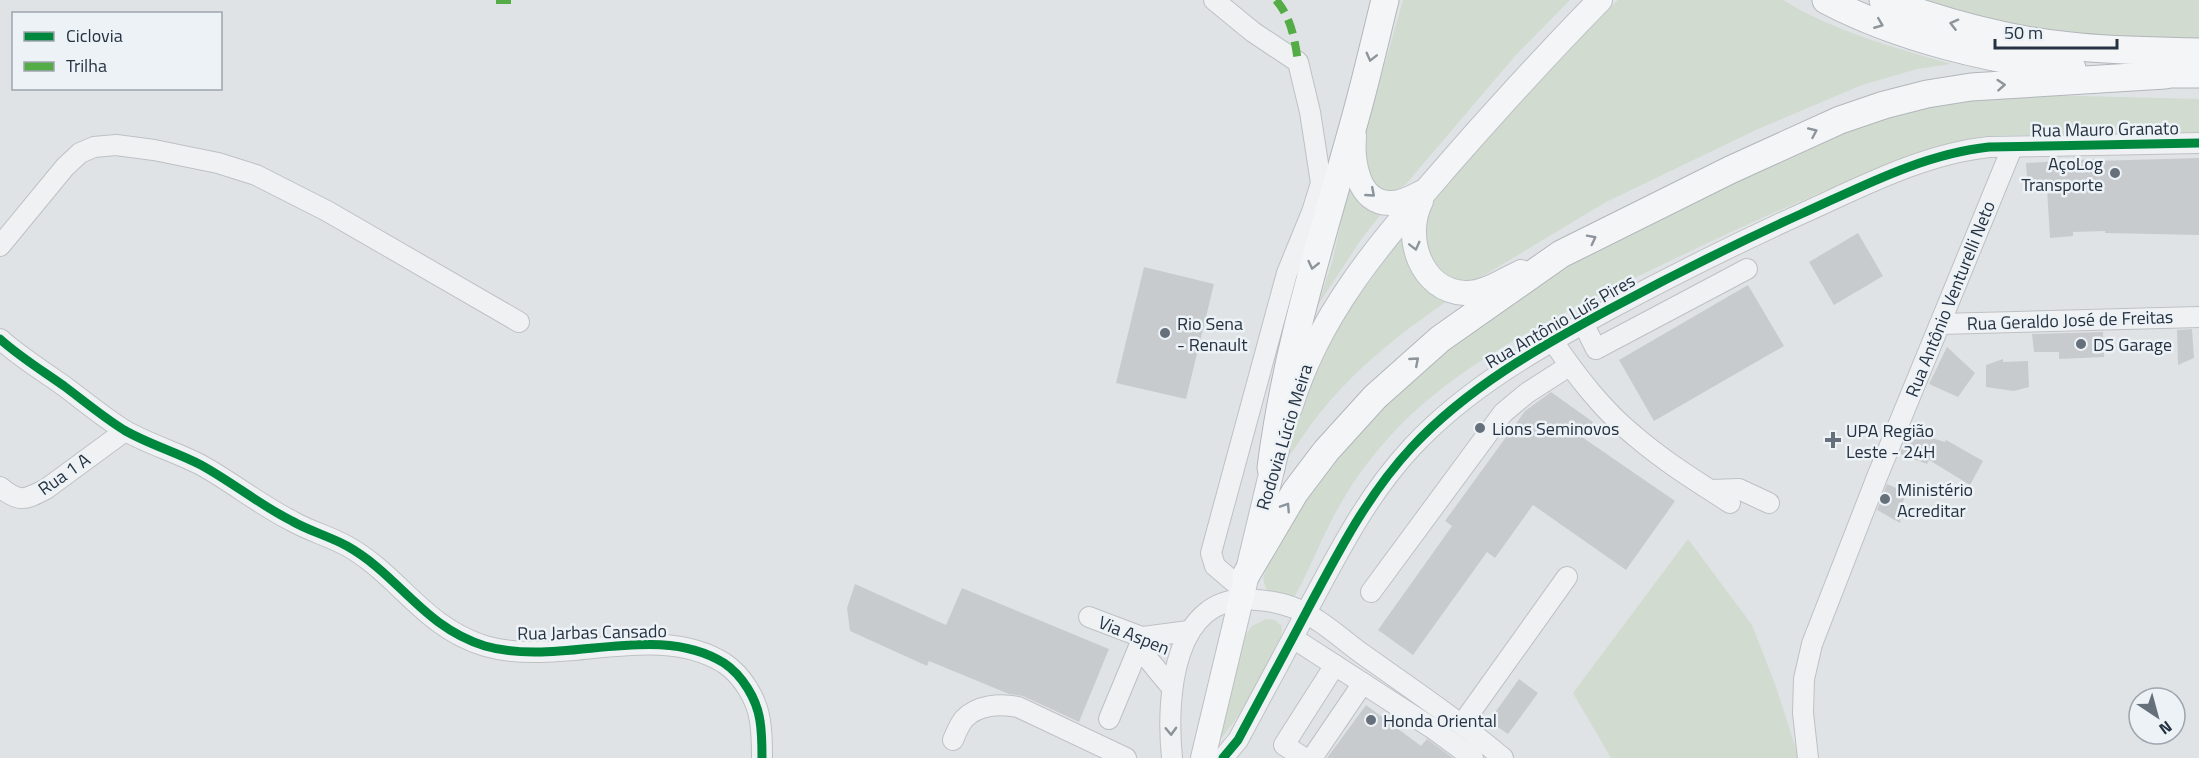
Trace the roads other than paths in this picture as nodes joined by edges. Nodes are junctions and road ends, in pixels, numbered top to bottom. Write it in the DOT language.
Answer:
graph roads {
  1 [pos="1214,0"];
  2 [pos="1385,0"];
  3 [pos="1600,0"];
  4 [pos="1826,0"];
  5 [pos="1882,0"];
  6 [pos="2199,52"];
  7 [pos="2199,74"];
  8 [pos="2165,75"];
  9 [pos="1355,120"];
  10 [pos="2199,143"];
  11 [pos="2012,148"];
  12 [pos="1328,183"];
  13 [pos="1426,191"];
  14 [pos="0,246"];
  15 [pos="1561,254"];
  16 [pos="1747,269"];
  17 [pos="2199,317"];
  18 [pos="519,322"];
  19 [pos="1583,323"];
  20 [pos="1940,324"];
  21 [pos="0,339"];
  22 [pos="1552,340"];
  23 [pos="1569,366"];
  24 [pos="125,431"];
  25 [pos="1271,468"];
  26 [pos="0,487"];
  27 [pos="1711,490"];
  28 [pos="1730,503"];
  29 [pos="1769,503"];
  30 [pos="1567,577"];
  31 [pos="1243,588"];
  32 [pos="1371,592"];
  33 [pos="1305,614"];
  34 [pos="1089,617"];
  35 [pos="1189,631"];
  36 [pos="1293,638"];
  37 [pos="1141,643"];
  38 [pos="1180,653"];
  39 [pos="1335,665"];
  40 [pos="1363,683"];
  41 [pos="1172,688"];
  42 [pos="1109,719"];
  43 [pos="1462,724"];
  44 [pos="953,740"];
  45 [pos="762,758"];
  46 [pos="1126,758"];
  47 [pos="1172,758"];
  48 [pos="1203,758"];
  49 [pos="1223,758"];
  50 [pos="1304,758"];
  51 [pos="1312,758"];
  52 [pos="1473,758"];
  53 [pos="1503,758"];
  54 [pos="1808,758"];
  1 -- 12 [label="street"];
  2 -- 9 [label="highway, one-way"];
  3 -- 13 [label="main road, Rodovia Lúcio Meira"];
  4 -- 8 [label="highway, one-way"];
  6 -- 5 [label="highway, one-way"];
  7 -- 8 [label="highway"];
  15 -- 8 [label="highway, one-way"];
  9 -- 12 [label="highway"];
  9 -- 13 [label="main road, one-way"];
  10 -- 11 [label="street, Rua Mauro Granato"];
  11 -- 19 [label="street, Rua Antônio Luís Pires"];
  11 -- 20 [label="street, Rua Antônio Venturelli Neto"];
  12 -- 25 [label="highway, one-way"];
  12 -- 31 [label="street"];
  13 -- 15 [label="main road, one-way"];
  13 -- 25 [label="main road, Rodovia Lúcio Meira"];
  14 -- 18 [label="street"];
  31 -- 15 [label="highway, one-way"];
  16 -- 19 [label="street"];
  17 -- 20 [label="street, Rua Geraldo José de Freitas"];
  19 -- 22 [label="street, Rua Antônio Luís Pires"];
  20 -- 54 [label="street, Rua Antônio Venturelli Neto"];
  21 -- 24 [label="street, Rua Jarbas Cansado"];
  22 -- 23 [label="street"];
  22 -- 33 [label="street, Rua Antônio Luís Pires"];
  23 -- 27 [label="street"];
  23 -- 32 [label="street"];
  24 -- 26 [label="street, Rua 1 A"];
  24 -- 45 [label="street, Rua Jarbas Cansado"];
  25 -- 31 [label="main road, Rodovia Lúcio Meira"];
  27 -- 28 [label="street"];
  27 -- 29 [label="street"];
  30 -- 43 [label="street"];
  31 -- 33 [label="street"];
  31 -- 35 [label="street"];
  31 -- 48 [label="main road, Rodovia Lúcio Meira"];
  33 -- 36 [label="street, Rua Antônio Luís Pires"];
  33 -- 43 [label="street"];
  34 -- 37 [label="street, Via Aspen"];
  35 -- 37 [label="street"];
  35 -- 38 [label="street"];
  36 -- 39 [label="street"];
  36 -- 49 [label="street, Rua Antônio Luís Pires"];
  37 -- 38 [label="street, Via Aspen"];
  37 -- 41 [label="street"];
  37 -- 42 [label="street"];
  38 -- 41 [label="street"];
  39 -- 40 [label="street"];
  39 -- 50 [label="street"];
  40 -- 51 [label="street"];
  40 -- 52 [label="street"];
  41 -- 47 [label="street, one-way"];
  43 -- 53 [label="street"];
  44 -- 46 [label="street"];
}
